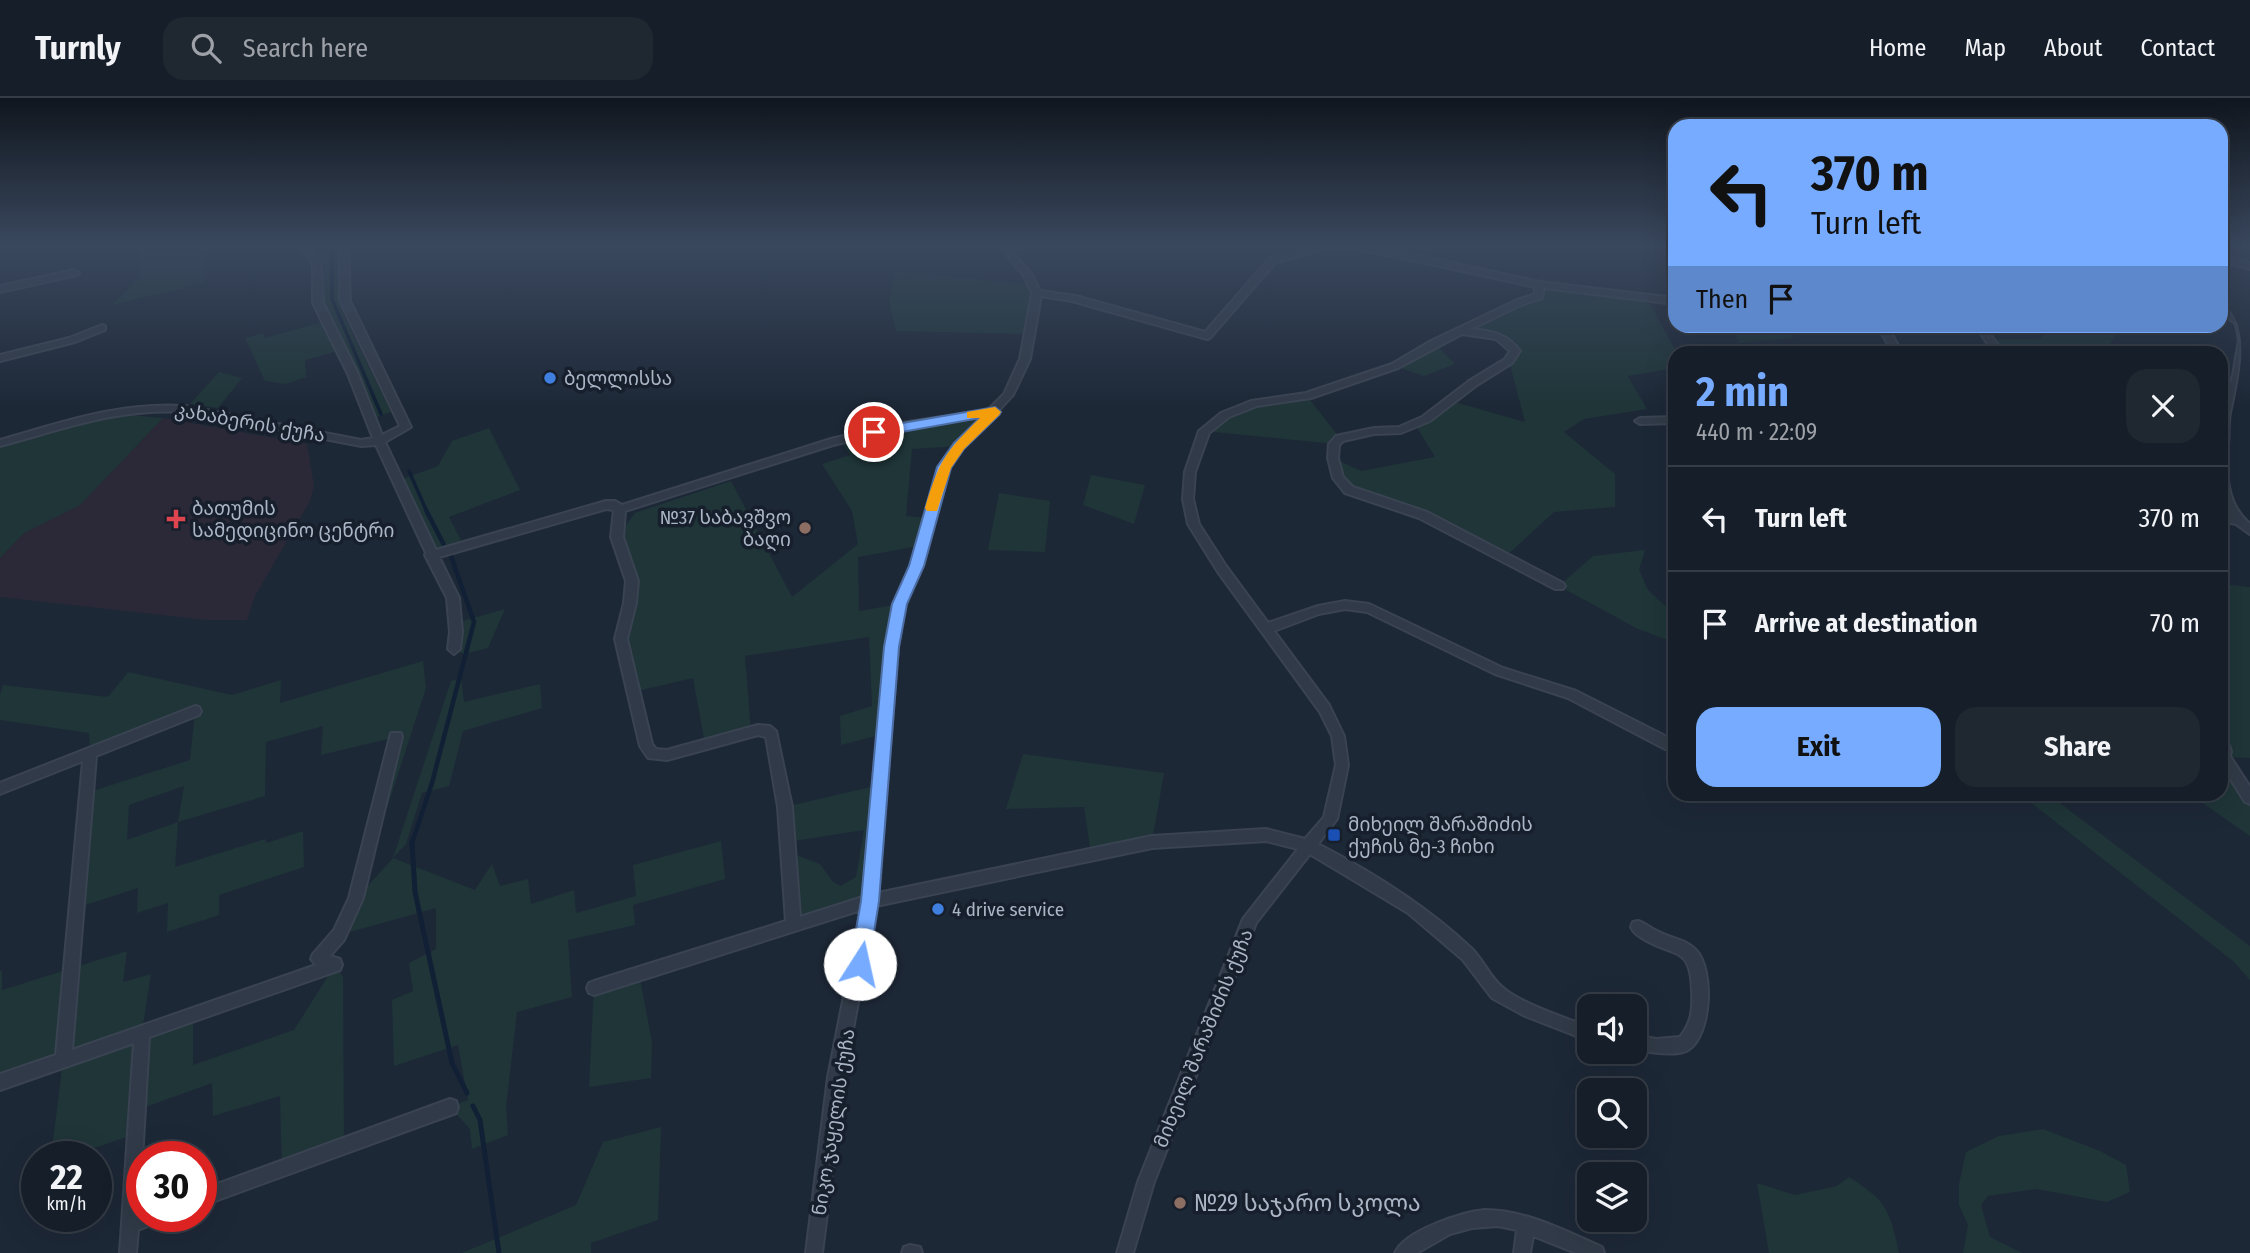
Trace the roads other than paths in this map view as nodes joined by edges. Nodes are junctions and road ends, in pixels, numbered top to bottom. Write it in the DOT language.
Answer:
graph roads {
  1 [pos="318,299"];
  2 [pos="345,299"];
  3 [pos="1036,299"];
  4 [pos="1076,299"];
  5 [pos="1239,299"];
  6 [pos="1530,299"];
  7 [pos="2228,313"];
  8 [pos="102,328"];
  9 [pos="1463,331"];
  10 [pos="0,358"];
  11 [pos="2228,405"];
  12 [pos="995,412"];
  13 [pos="1668,420"];
  14 [pos="1640,421"];
  15 [pos="379,441"];
  16 [pos="0,443"];
  17 [pos="2228,500"];
  18 [pos="620,509"];
  19 [pos="2228,519"];
  20 [pos="2237,519"];
  21 [pos="2250,530"];
  22 [pos="431,555"];
  23 [pos="1559,586"];
  24 [pos="1268,628"];
  25 [pos="454,649"];
  26 [pos="195,710"];
  27 [pos="397,737"];
  28 [pos="1668,745"];
  29 [pos="90,752"];
  30 [pos="2228,765"];
  31 [pos="0,789"];
  32 [pos="2250,798"];
  33 [pos="1308,846"];
  34 [pos="870,901"];
  35 [pos="793,925"];
  36 [pos="1638,927"];
  37 [pos="594,988"];
  38 [pos="1577,1029"];
  39 [pos="142,1032"];
  40 [pos="1647,1044"];
  41 [pos="63,1060"];
  42 [pos="0,1082"];
  43 [pos="450,1107"];
  44 [pos="135,1141"];
  45 [pos="217,1192"];
  46 [pos="1526,1227"];
  47 [pos="129,1232"];
  48 [pos="128,1253"];
  49 [pos="814,1253"];
  50 [pos="1125,1253"];
  51 [pos="1403,1253"];
  52 [pos="1522,1253"];
  53 [pos="1596,1253"];
  1 -- 15 [label="street"];
  2 -- 15 [label="street, კახაბერის ქუჩა"];
  3 -- 12 [label="street, ნიკო ჯაყელის ქუჩა"];
  4 -- 5 [label="street"];
  6 -- 9 [label="street, მიხეილ შარაშიძის ქუჩა"];
  7 -- 11 [label="street"];
  8 -- 10 [label="street"];
  9 -- 23 [label="street"];
  9 -- 24 [label="street, მიხეილ შარაშიძის ქუჩა"];
  12 -- 18 [label="street"];
  12 -- 34 [label="street, ნიკო ჯაყელის ქუჩა"];
  13 -- 14 [label="street"];
  15 -- 16 [label="street, კახაბერის ქუჩა"];
  15 -- 22 [label="street"];
  17 -- 20 [label="street"];
  18 -- 22 [label="street"];
  18 -- 35 [label="street"];
  19 -- 20 [label="street"];
  20 -- 21 [label="street"];
  22 -- 25 [label="street"];
  24 -- 28 [label="street"];
  24 -- 33 [label="street, მიხეილ შარაშიძის ქუჩა"];
  26 -- 29 [label="street"];
  27 -- 39 [label="street"];
  29 -- 31 [label="street"];
  29 -- 41 [label="street"];
  30 -- 32 [label="street"];
  33 -- 34 [label="street"];
  33 -- 38 [label="street"];
  33 -- 50 [label="street, მიხეილ შარაშიძის ქუჩა"];
  34 -- 35 [label="street"];
  34 -- 49 [label="street, ნიკო ჯაყელის ქუჩა"];
  35 -- 37 [label="street"];
  36 -- 40 [label="street"];
  39 -- 41 [label="street"];
  39 -- 44 [label="street"];
  41 -- 42 [label="street"];
  43 -- 45 [label="street"];
  46 -- 51 [label="street"];
  46 -- 52 [label="street"];
  46 -- 53 [label="street"];
  47 -- 48 [label="street"];
}
